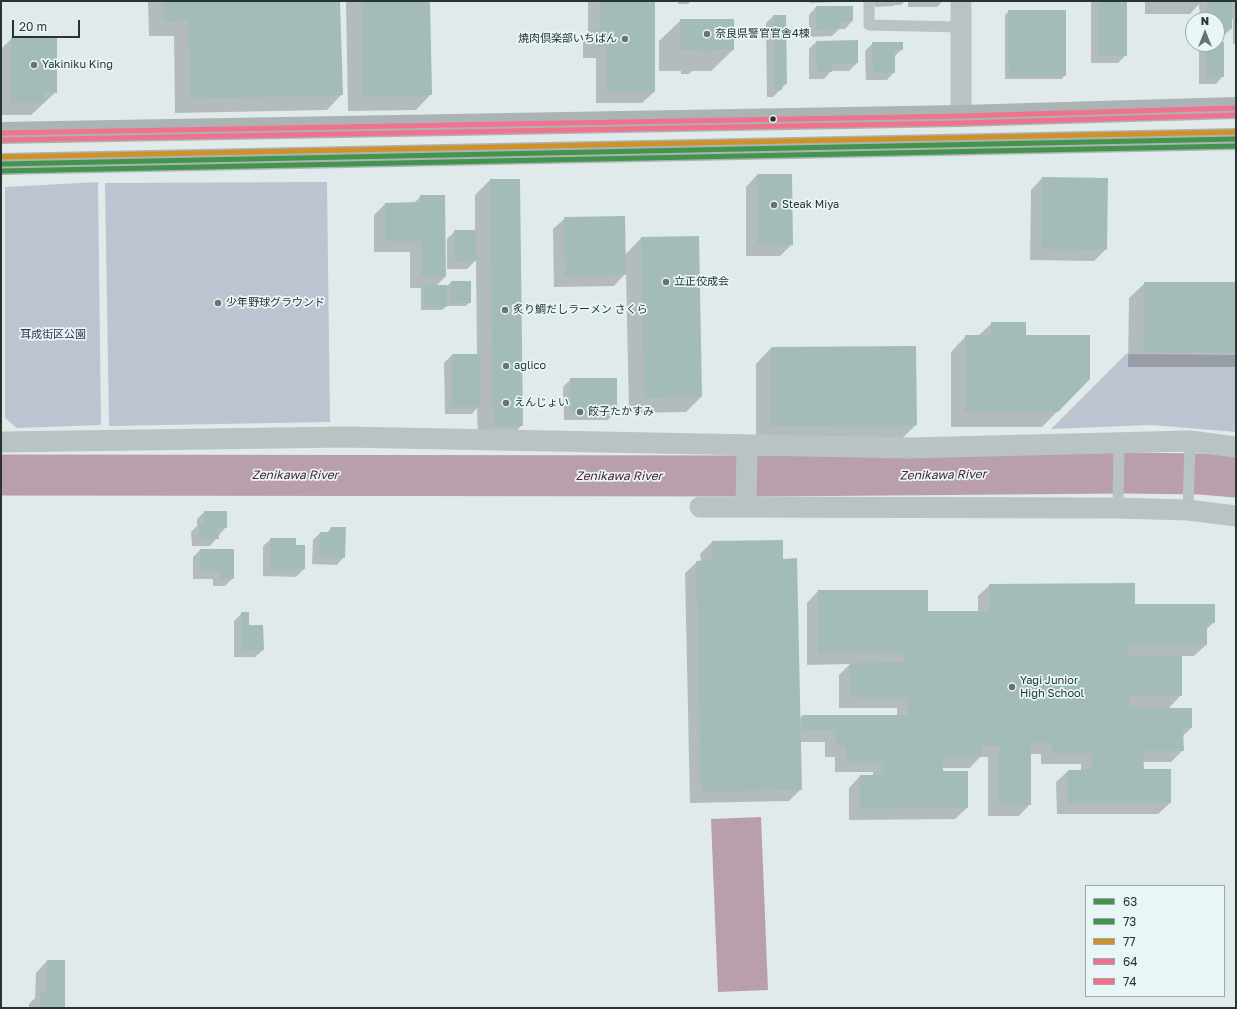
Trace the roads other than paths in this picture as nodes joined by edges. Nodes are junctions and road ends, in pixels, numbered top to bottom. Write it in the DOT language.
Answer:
graph roads {
  1 [pos="869,1"];
  2 [pos="961,1"];
  3 [pos="961,27"];
  4 [pos="1236,108"];
  5 [pos="961,116"];
  6 [pos="1,132"];
  7 [pos="1236,138"];
  8 [pos="1,164"];
  9 [pos="1,442"];
  10 [pos="1119,443"];
  11 [pos="1236,447"];
  12 [pos="1190,448"];
  13 [pos="747,450"];
  14 [pos="746,501"];
  15 [pos="1188,503"];
  16 [pos="700,507"];
  17 [pos="1118,508"];
  18 [pos="1236,516"];
  1 -- 3 [label="lane"];
  2 -- 3 [label="street"];
  3 -- 5 [label="street"];
  4 -- 5 [label="main road"];
  5 -- 6 [label="main road"];
  7 -- 8 [label="main road"];
  9 -- 13 [label="street"];
  10 -- 12 [label="street"];
  10 -- 13 [label="street"];
  10 -- 17 [label="lane"];
  11 -- 12 [label="street"];
  12 -- 15 [label="lane"];
  13 -- 14 [label="street"];
  14 -- 16 [label="street"];
  14 -- 17 [label="street"];
  15 -- 17 [label="street"];
  15 -- 18 [label="street"];
}
